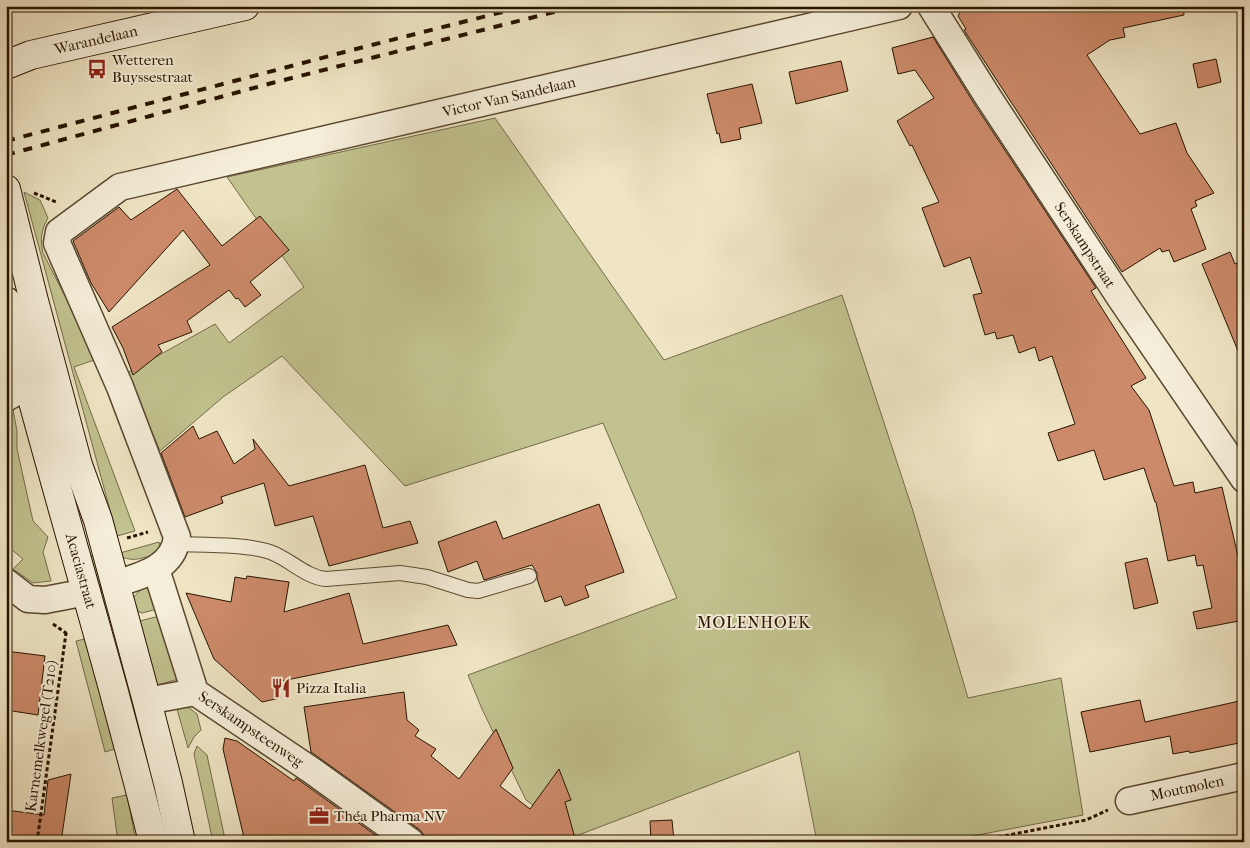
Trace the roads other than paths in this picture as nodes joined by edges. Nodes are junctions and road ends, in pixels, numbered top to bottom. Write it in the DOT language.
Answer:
graph roads {
  1 [pos="245,6"];
  2 [pos="899,6"];
  3 [pos="932,6"];
  4 [pos="6,65"];
  5 [pos="18,191"];
  6 [pos="6,301"];
  7 [pos="56,381"];
  8 [pos="17,392"];
  9 [pos="1244,480"];
  10 [pos="176,544"];
  11 [pos="156,569"];
  12 [pos="529,576"];
  13 [pos="6,582"];
  14 [pos="115,584"];
  15 [pos="87,592"];
  16 [pos="195,692"];
  17 [pos="148,701"];
  18 [pos="1244,776"];
  19 [pos="1129,801"];
  20 [pos="153,842"];
  21 [pos="181,842"];
  22 [pos="411,842"];
  1 -- 4 [label="main road, Warandelaan"];
  2 -- 10 [label="street, Victor Van Sandelaan"];
  3 -- 9 [label="street, Serskampstraat"];
  5 -- 7 [label="main road, Acaciastraat"];
  6 -- 8 [label="main road, Acaciastraat"];
  7 -- 8 [label="main road"];
  7 -- 14 [label="main road, Acaciastraat"];
  8 -- 15 [label="main road, Acaciastraat"];
  10 -- 11 [label="street, Acaciastraat"];
  10 -- 12 [label="lane"];
  11 -- 14 [label="street, Acaciastraat"];
  11 -- 16 [label="street, Serskampsteenweg"];
  13 -- 15 [label="street"];
  14 -- 17 [label="main road, Acaciastraat"];
  15 -- 20 [label="main road, Acaciastraat"];
  16 -- 17 [label="street"];
  16 -- 22 [label="street, Serskampsteenweg"];
  17 -- 21 [label="main road, Acaciastraat"];
  18 -- 19 [label="street, Moutmolen"];
}
